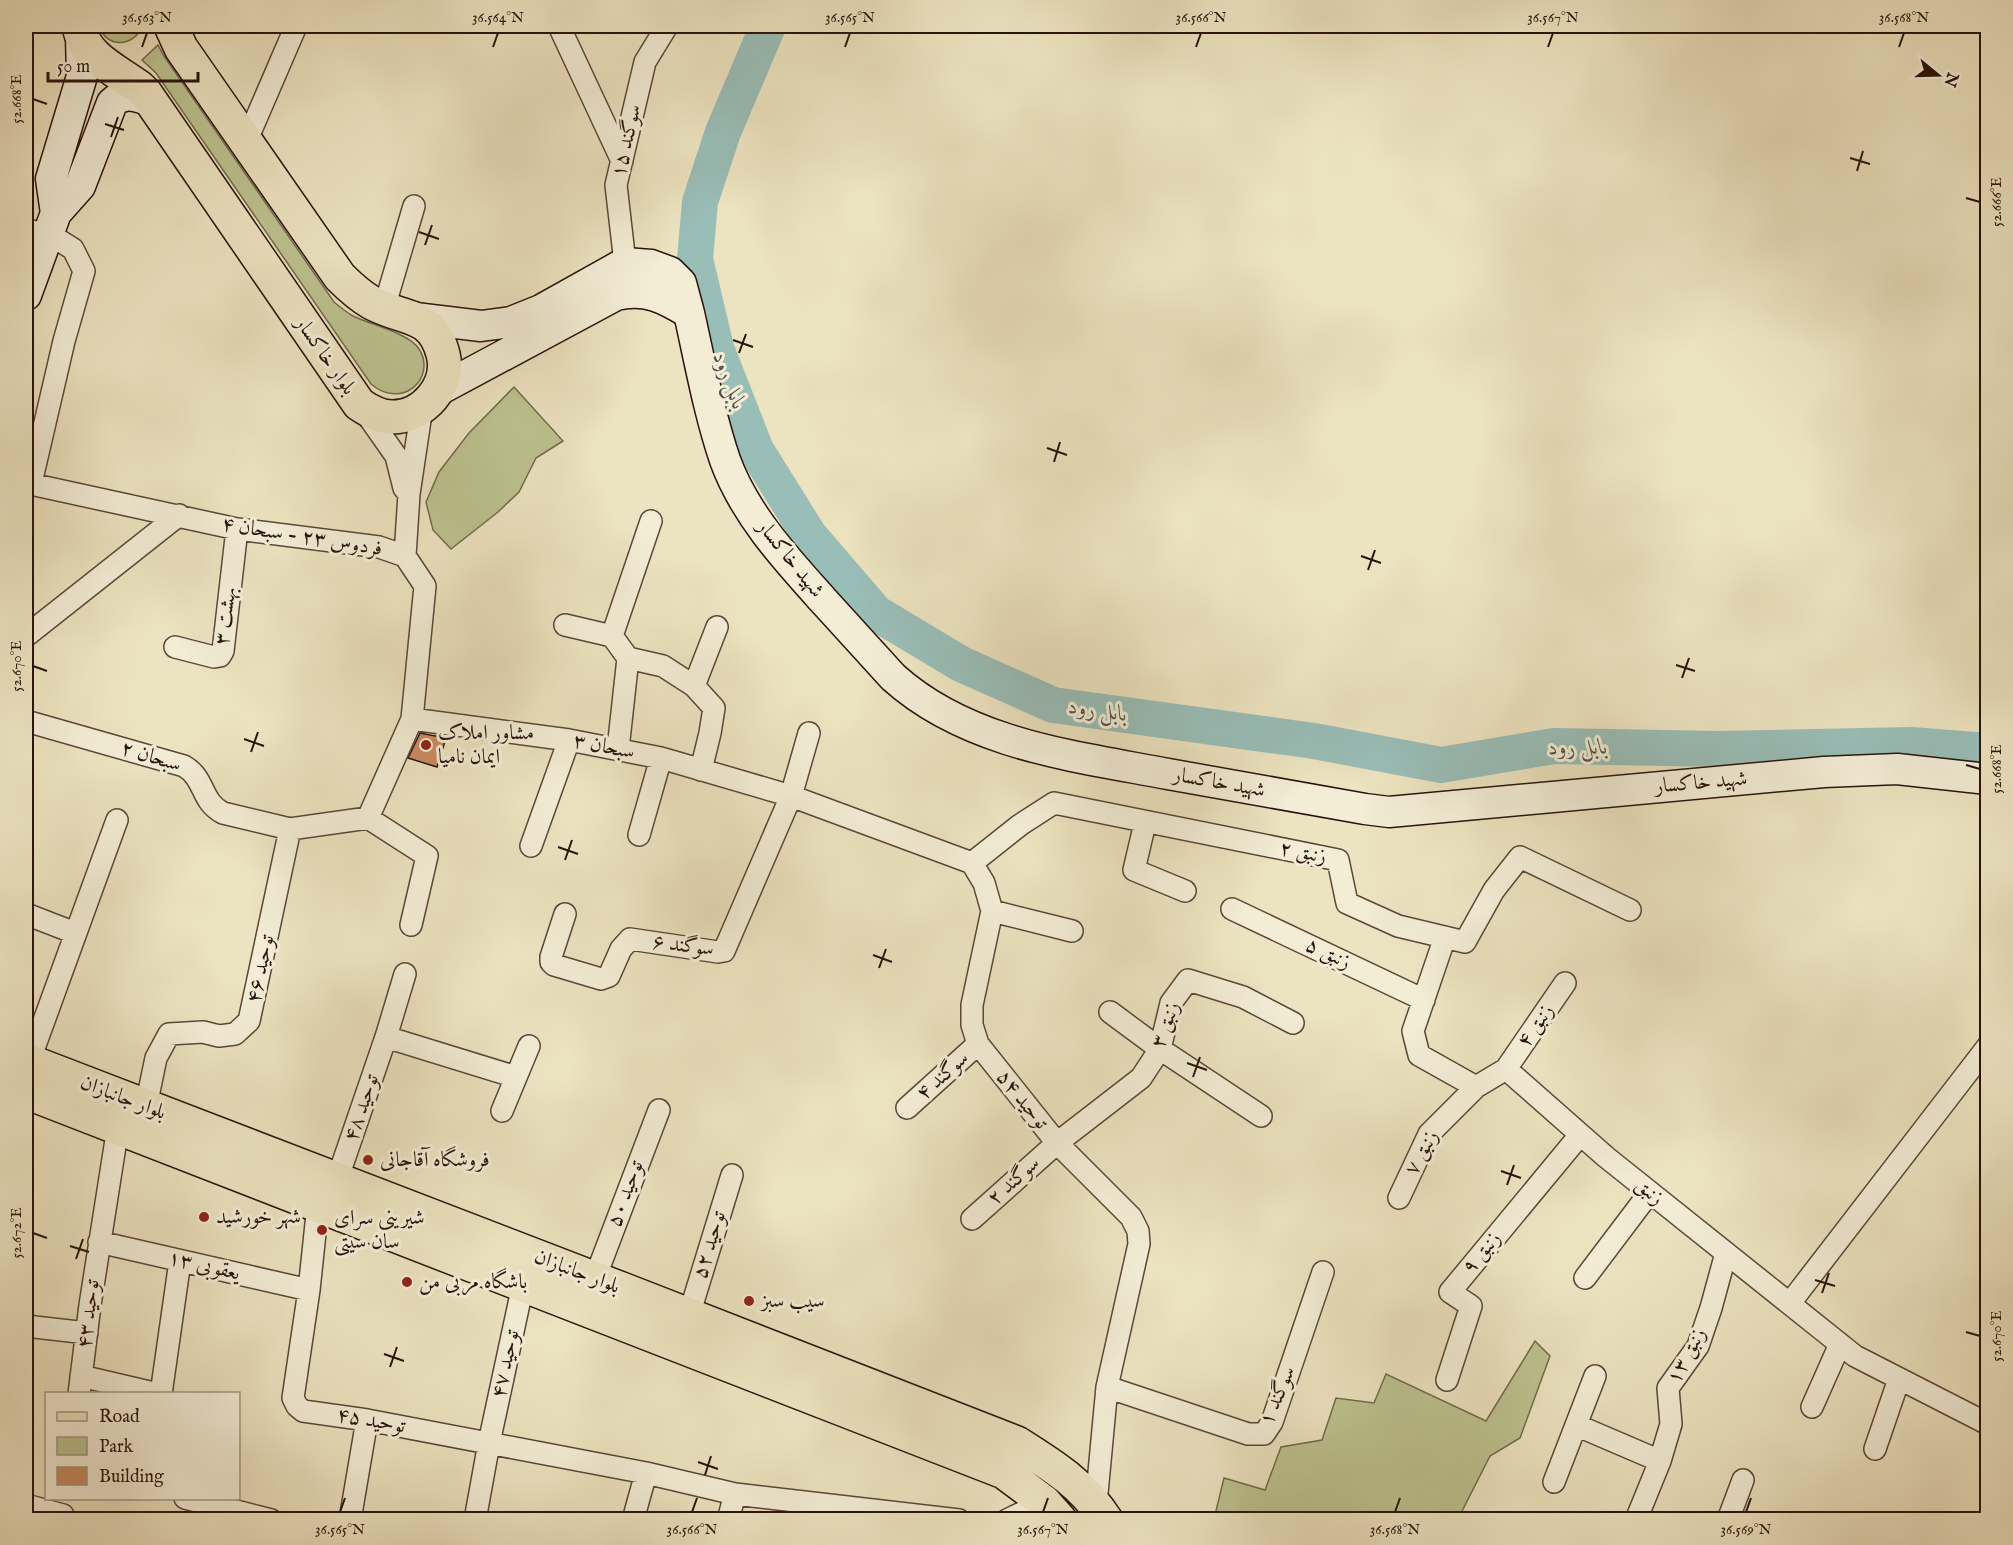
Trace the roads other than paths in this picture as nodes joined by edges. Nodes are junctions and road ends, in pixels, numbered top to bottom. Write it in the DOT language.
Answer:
graph roads {
  1 [pos="171,26"];
  2 [pos="296,26"];
  3 [pos="559,26"];
  4 [pos="667,26"];
  5 [pos="87,41"];
  6 [pos="151,101"];
  7 [pos="246,142"];
  8 [pos="622,161"];
  9 [pos="414,206"];
  10 [pos="43,226"];
  11 [pos="625,263"];
  12 [pos="26,295"];
  13 [pos="384,308"];
  14 [pos="689,313"];
  15 [pos="416,318"];
  16 [pos="430,399"];
  17 [pos="359,404"];
  18 [pos="28,483"];
  19 [pos="409,494"];
  20 [pos="178,515"];
  21 [pos="651,521"];
  22 [pos="237,530"];
  23 [pos="405,556"];
  24 [pos="565,625"];
  25 [pos="717,627"];
  26 [pos="26,636"];
  27 [pos="612,636"];
  28 [pos="175,647"];
  29 [pos="628,658"];
  30 [pos="694,686"];
  31 [pos="412,719"];
  32 [pos="26,721"];
  33 [pos="808,734"];
  34 [pos="569,740"];
  35 [pos="618,749"];
  36 [pos="661,758"];
  37 [pos="701,770"];
  38 [pos="1988,779"];
  39 [pos="791,796"];
  40 [pos="368,818"];
  41 [pos="117,820"];
  42 [pos="1145,823"];
  43 [pos="290,829"];
  44 [pos="639,836"];
  45 [pos="531,846"];
  46 [pos="972,863"];
  47 [pos="1185,891"];
  48 [pos="1232,909"];
  49 [pos="1630,910"];
  50 [pos="992,911"];
  51 [pos="26,914"];
  52 [pos="565,914"];
  53 [pos="411,925"];
  54 [pos="1071,931"];
  55 [pos="75,933"];
  56 [pos="1445,937"];
  57 [pos="405,974"];
  58 [pos="1565,983"];
  59 [pos="1424,1000"];
  60 [pos="1110,1012"];
  61 [pos="1293,1023"];
  62 [pos="386,1037"];
  63 [pos="978,1044"];
  64 [pos="529,1046"];
  65 [pos="1988,1046"];
  66 [pos="1160,1049"];
  67 [pos="1506,1069"];
  68 [pos="27,1072"];
  69 [pos="516,1077"];
  70 [pos="1476,1087"];
  71 [pos="146,1107"];
  72 [pos="907,1108"];
  73 [pos="659,1110"];
  74 [pos="502,1111"];
  75 [pos="1261,1116"];
  76 [pos="118,1127"];
  77 [pos="1580,1135"];
  78 [pos="1057,1143"];
  79 [pos="732,1175"];
  80 [pos="1650,1192"];
  81 [pos="328,1193"];
  82 [pos="1399,1198"];
  83 [pos="972,1219"];
  84 [pos="99,1242"];
  85 [pos="1726,1253"];
  86 [pos="180,1261"];
  87 [pos="1323,1272"];
  88 [pos="595,1278"];
  89 [pos="1585,1278"];
  90 [pos="523,1285"];
  91 [pos="309,1290"];
  92 [pos="1790,1304"];
  93 [pos="689,1315"];
  94 [pos="26,1326"];
  95 [pos="87,1333"];
  96 [pos="1840,1344"];
  97 [pos="1595,1376"];
  98 [pos="1899,1379"];
  99 [pos="1447,1380"];
  100 [pos="80,1385"];
  101 [pos="1107,1386"];
  102 [pos="141,1392"];
  103 [pos="159,1392"];
  104 [pos="1812,1407"];
  105 [pos="367,1420"];
  106 [pos="1988,1424"];
  107 [pos="1576,1425"];
  108 [pos="489,1443"];
  109 [pos="1875,1449"];
  110 [pos="1659,1461"];
  111 [pos="646,1473"];
  112 [pos="1743,1480"];
  113 [pos="1554,1482"];
  114 [pos="735,1494"];
  115 [pos="193,1500"];
  116 [pos="26,1505"];
  117 [pos="64,1511"];
  118 [pos="1052,1511"];
  119 [pos="1101,1512"];
  120 [pos="271,1520"];
  121 [pos="350,1520"];
  122 [pos="474,1520"];
  123 [pos="633,1520"];
  124 [pos="728,1520"];
  125 [pos="959,1520"];
  126 [pos="1006,1520"];
  127 [pos="1636,1520"];
  128 [pos="1728,1520"];
  1 -- 7 [label="main road"];
  2 -- 7 [label="street"];
  3 -- 8 [label="street"];
  4 -- 8 [label="street, سوگند ۱۵"];
  5 -- 6 [label="main road, بلوار خاکسار"];
  5 -- 10 [label="main road"];
  6 -- 10 [label="main road"];
  6 -- 17 [label="main road, بلوار خاکسار"];
  7 -- 13 [label="main road"];
  8 -- 11 [label="street, سوگند ۱۵"];
  9 -- 13 [label="street"];
  10 -- 12 [label="main road"];
  10 -- 18 [label="street"];
  11 -- 14 [label="main road, شهید خاکسار"];
  11 -- 15 [label="main road"];
  13 -- 15 [label="main road"];
  14 -- 16 [label="main road"];
  14 -- 38 [label="main road, شهید خاکسار"];
  15 -- 16 [label="main road"];
  16 -- 17 [label="main road, بلوار خاکسار"];
  16 -- 19 [label="street"];
  17 -- 19 [label="street"];
  18 -- 20 [label="street, فردوس ۲۳ - سبحان ۴"];
  19 -- 23 [label="street"];
  20 -- 22 [label="street, فردوس ۲۳ - سبحان ۴"];
  20 -- 26 [label="street"];
  21 -- 27 [label="street"];
  22 -- 23 [label="street, فردوس ۲۳ - سبحان ۴"];
  22 -- 28 [label="street, بهشت ۳"];
  23 -- 31 [label="street, فردوس ۲۳ - سبحان ۴"];
  24 -- 27 [label="street"];
  25 -- 30 [label="street"];
  27 -- 29 [label="street"];
  29 -- 30 [label="street"];
  29 -- 35 [label="street"];
  30 -- 37 [label="street"];
  31 -- 34 [label="street, سبحان ۳"];
  31 -- 40 [label="street, فردوس ۲۳ - سبحان ۴"];
  32 -- 43 [label="street, سبحان ۲"];
  33 -- 39 [label="street"];
  34 -- 35 [label="street, سبحان ۳"];
  34 -- 45 [label="street"];
  35 -- 36 [label="street, سبحان ۳"];
  36 -- 37 [label="street, سبحان ۳"];
  36 -- 44 [label="street"];
  37 -- 39 [label="street, سبحان ۳"];
  39 -- 46 [label="street"];
  39 -- 52 [label="street, سوگند ۶"];
  40 -- 43 [label="street"];
  40 -- 53 [label="street"];
  41 -- 55 [label="street"];
  42 -- 46 [label="street, زنبق ۲"];
  42 -- 47 [label="street"];
  42 -- 56 [label="street, زنبق ۲"];
  43 -- 71 [label="street, توحید ۴۶"];
  46 -- 50 [label="street, توحید ۵۴"];
  48 -- 59 [label="street, زنبق ۵"];
  49 -- 56 [label="street, زنبق ۲"];
  50 -- 54 [label="street"];
  50 -- 63 [label="street, توحید ۵۴"];
  51 -- 55 [label="street"];
  55 -- 68 [label="street"];
  56 -- 59 [label="street"];
  57 -- 62 [label="street, توحید ۴۸"];
  58 -- 67 [label="street, زنبق ۴"];
  59 -- 70 [label="street"];
  60 -- 66 [label="street"];
  61 -- 66 [label="street, زنبق ۳"];
  62 -- 69 [label="street"];
  62 -- 81 [label="street, توحید ۴۸"];
  63 -- 72 [label="street, سوگند ۴"];
  63 -- 78 [label="street, توحید ۵۴"];
  64 -- 69 [label="street"];
  65 -- 92 [label="street"];
  66 -- 75 [label="street"];
  66 -- 78 [label="street, زنبق ۳"];
  67 -- 70 [label="street"];
  67 -- 77 [label="street, زنبق"];
  68 -- 71 [label="main road, بلوار جانبازان"];
  68 -- 76 [label="main road, بلوار جانبازان"];
  69 -- 74 [label="street"];
  70 -- 82 [label="street, زنبق ۷"];
  71 -- 81 [label="main road, بلوار جانبازان"];
  73 -- 88 [label="street, توحید ۵۰"];
  76 -- 81 [label="main road, بلوار جانبازان"];
  76 -- 84 [label="street, توحید ۴۳"];
  77 -- 80 [label="street, زنبق"];
  77 -- 99 [label="street, زنبق ۹"];
  78 -- 83 [label="street, سوگند ۲"];
  78 -- 101 [label="street, توحید ۵۴"];
  79 -- 93 [label="street, توحید ۵۲"];
  80 -- 85 [label="street, زنبق"];
  80 -- 89 [label="street"];
  81 -- 88 [label="main road, بلوار جانبازان"];
  81 -- 90 [label="main road, بلوار جانبازان"];
  81 -- 91 [label="street, توحید ۴۵"];
  84 -- 86 [label="street, یعقوبی ۱۳"];
  84 -- 95 [label="street, توحید ۴۳"];
  85 -- 92 [label="street, زنبق"];
  85 -- 110 [label="street, زنبق ۱۳"];
  86 -- 91 [label="street, یعقوبی ۱۳"];
  86 -- 103 [label="street"];
  87 -- 101 [label="street, سوگند ۱"];
  88 -- 93 [label="main road, بلوار جانبازان"];
  90 -- 108 [label="street, توحید ۴۷"];
  90 -- 118 [label="main road, بلوار جانبازان"];
  91 -- 105 [label="street, توحید ۴۵"];
  92 -- 96 [label="street, زنبق"];
  93 -- 119 [label="main road, بلوار جانبازان"];
  94 -- 95 [label="street"];
  95 -- 100 [label="street, توحید ۴۳"];
  96 -- 98 [label="street, زنبق"];
  96 -- 104 [label="street"];
  97 -- 107 [label="street"];
  98 -- 106 [label="street, زنبق"];
  98 -- 109 [label="street"];
  100 -- 102 [label="street"];
  101 -- 119 [label="street, توحید ۵۴"];
  105 -- 108 [label="street, توحید ۴۵"];
  105 -- 121 [label="street"];
  107 -- 110 [label="street"];
  107 -- 113 [label="street"];
  108 -- 111 [label="street, توحید ۴۵"];
  108 -- 122 [label="street, توحید ۴۷"];
  110 -- 127 [label="street, زنبق ۱۳"];
  111 -- 114 [label="street, توحید ۴۵"];
  111 -- 123 [label="street"];
  112 -- 128 [label="street"];
  114 -- 124 [label="street"];
  114 -- 125 [label="street, توحید ۴۵"];
  115 -- 120 [label="street"];
  116 -- 117 [label="street"];
  118 -- 126 [label="street"];
}
